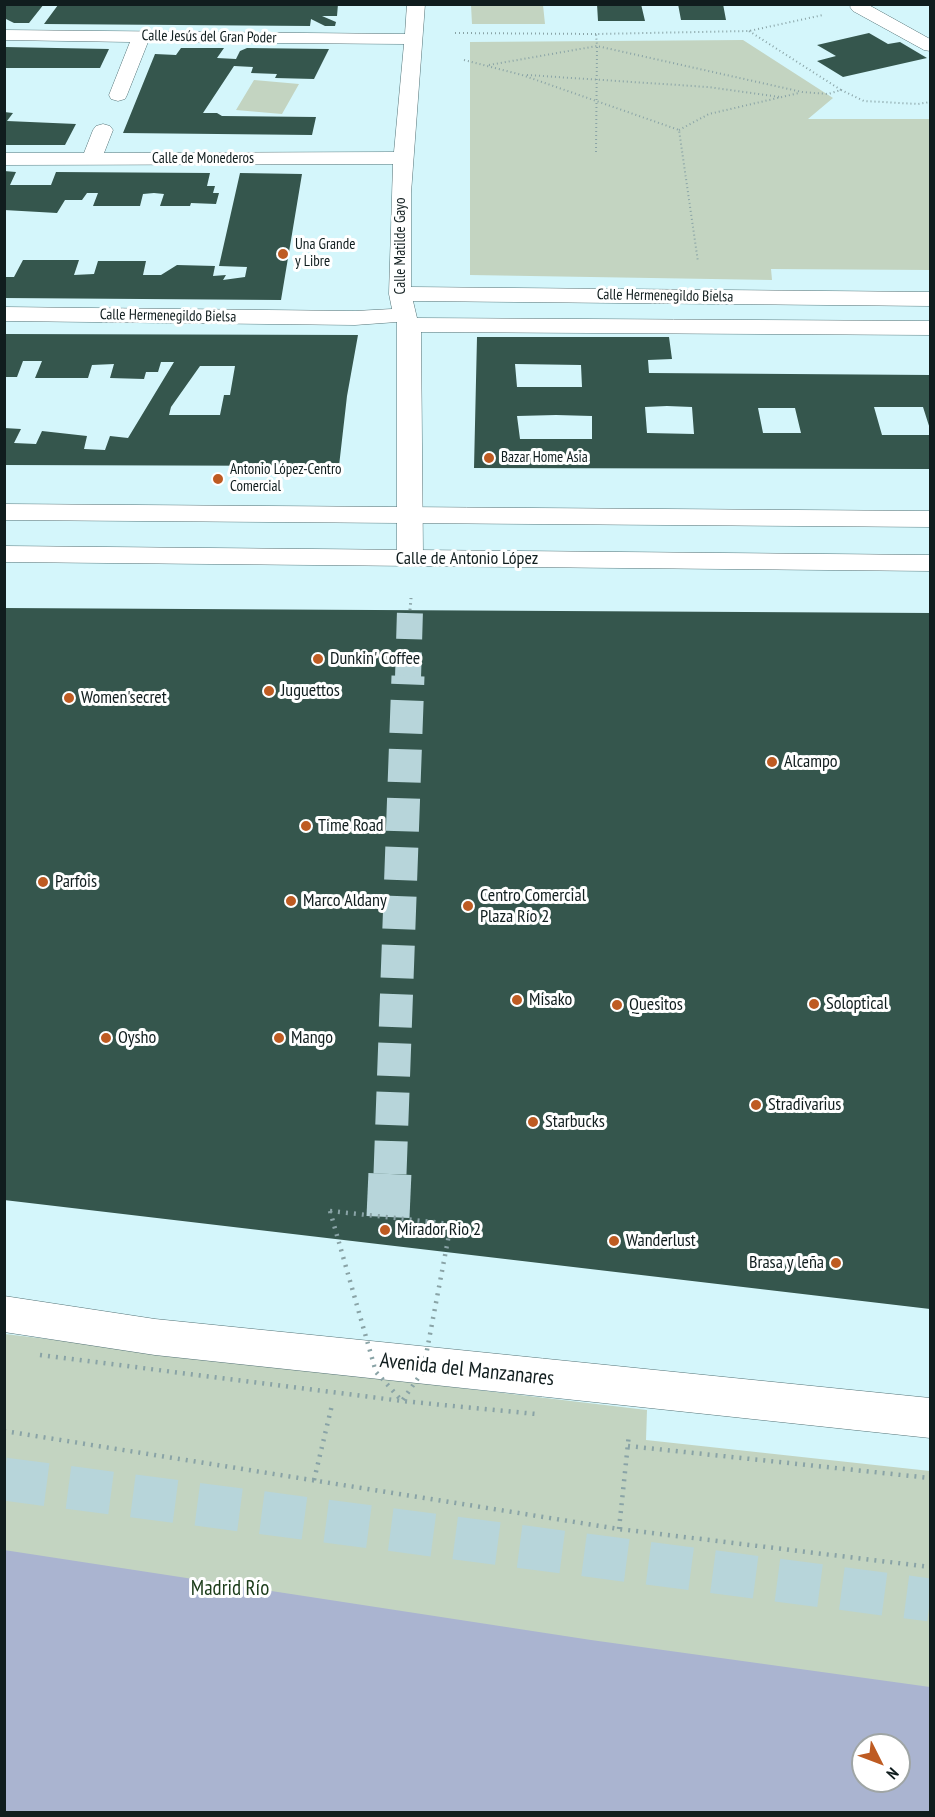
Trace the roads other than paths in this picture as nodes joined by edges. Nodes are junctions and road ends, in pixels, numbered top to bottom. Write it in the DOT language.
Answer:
graph roads {
  1 [pos="416,4"];
  2 [pos="859,7"];
  3 [pos="4,36"];
  4 [pos="141,36"];
  5 [pos="413,39"];
  6 [pos="930,46"];
  7 [pos="118,94"];
  8 [pos="103,130"];
  9 [pos="402,158"];
  10 [pos="4,159"];
  11 [pos="92,159"];
  12 [pos="930,299"];
  13 [pos="405,311"];
  14 [pos="4,314"];
  15 [pos="930,328"];
  16 [pos="4,512"];
  17 [pos="409,514"];
  18 [pos="930,519"];
  19 [pos="4,554"];
  20 [pos="410,558"];
  21 [pos="930,563"];
  22 [pos="4,1314"];
  23 [pos="930,1418"];
  1 -- 5 [label="street, Calle Matilde Gayo"];
  2 -- 6 [label="street"];
  3 -- 4 [label="street, Calle Jesús del Gran Poder"];
  4 -- 5 [label="street, Calle Jesús del Gran Poder"];
  4 -- 7 [label="street"];
  5 -- 9 [label="street, Calle Matilde Gayo"];
  8 -- 11 [label="street"];
  9 -- 11 [label="street, Calle de Monederos"];
  9 -- 13 [label="street, Calle Matilde Gayo"];
  10 -- 11 [label="street, Calle de Monederos"];
  12 -- 13 [label="street, Calle Hermenegildo Bielsa"];
  13 -- 14 [label="street, Calle Hermenegildo Bielsa"];
  13 -- 15 [label="street, Calle Hermenegildo Bielsa"];
  13 -- 17 [label="street, Calle Matilde Gayo"];
  16 -- 17 [label="street"];
  17 -- 18 [label="street"];
  17 -- 20 [label="street, Calle Matilde Gayo"];
  19 -- 20 [label="street, Calle de Antonio López"];
  20 -- 21 [label="street, Calle de Antonio López"];
  22 -- 23 [label="street, Avenida del Manzanares"];
}
